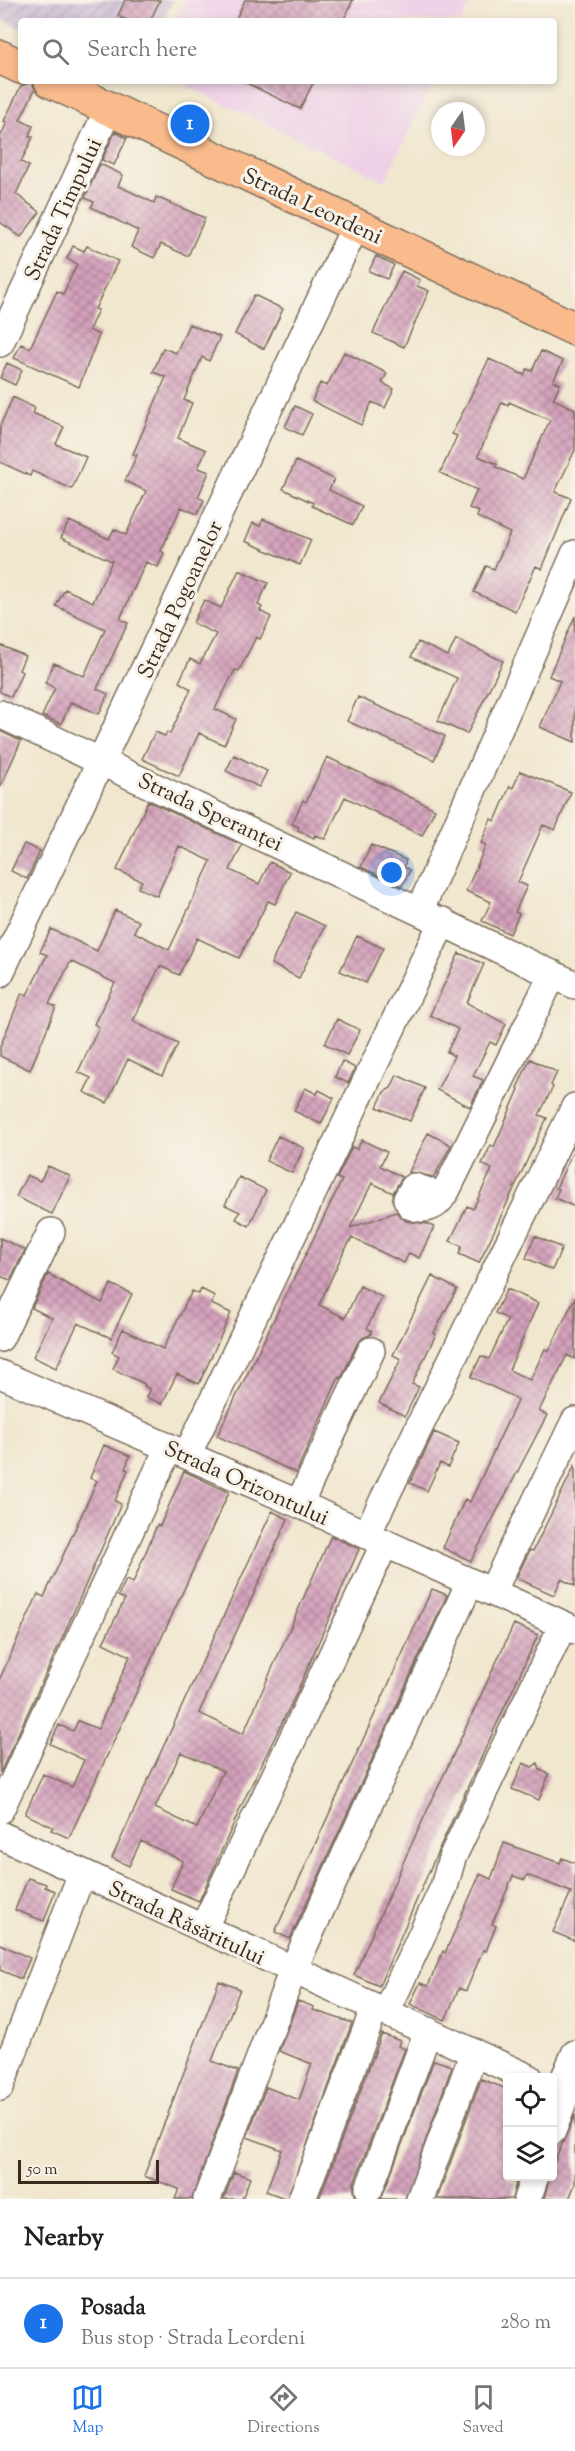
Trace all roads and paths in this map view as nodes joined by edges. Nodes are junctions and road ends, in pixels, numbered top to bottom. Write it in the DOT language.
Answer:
graph roads {
  1 [pos="0,57"];
  2 [pos="18,66"];
  3 [pos="57,84"];
  4 [pos="109,108"];
  5 [pos="356,225"];
  6 [pos="575,329"];
  7 [pos="0,343"];
  8 [pos="575,554"];
  9 [pos="0,714"];
  10 [pos="102,760"];
  11 [pos="432,916"];
  12 [pos="0,973"];
  13 [pos="564,980"];
  14 [pos="575,1107"];
  15 [pos="443,1195"];
  16 [pos="51,1232"];
  17 [pos="0,1338"];
  18 [pos="371,1351"];
  19 [pos="0,1374"];
  20 [pos="575,1421"];
  21 [pos="178,1451"];
  22 [pos="299,1504"];
  23 [pos="376,1539"];
  24 [pos="481,1587"];
  25 [pos="569,1628"];
  26 [pos="0,1810"];
  27 [pos="0,1835"];
  28 [pos="82,1873"];
  29 [pos="203,1929"];
  30 [pos="293,1970"];
  31 [pos="380,2010"];
  32 [pos="428,2031"];
  33 [pos="474,2052"];
  34 [pos="575,2054"];
  35 [pos="518,2073"];
  36 [pos="0,2087"];
  37 [pos="563,2093"];
  38 [pos="553,2127"];
  39 [pos="533,2181"];
  40 [pos="369,2189"];
  41 [pos="207,2199"];
  42 [pos="302,2199"];
  43 [pos="420,2199"];
  44 [pos="527,2199"];
  1 -- 2 [label="main road"];
  3 -- 4 [label="main road, Strada Leordeni"];
  4 -- 5 [label="main road, Strada Leordeni"];
  4 -- 7 [label="street, Strada Timpului"];
  5 -- 6 [label="main road, Strada Leordeni"];
  5 -- 10 [label="street, Strada Pogoanelor"];
  8 -- 11 [label="street"];
  9 -- 10 [label="street, Strada Speranței"];
  10 -- 11 [label="street, Strada Speranței"];
  10 -- 12 [label="street, Strada Pogoanelor"];
  11 -- 13 [label="street, Strada Speranței"];
  11 -- 21 [label="street"];
  13 -- 15 [label="street"];
  14 -- 23 [label="street"];
  16 -- 17 [label="street"];
  18 -- 22 [label="street"];
  19 -- 21 [label="street, Strada Orizontului"];
  20 -- 24 [label="street"];
  21 -- 22 [label="street, Strada Orizontului"];
  21 -- 26 [label="street"];
  22 -- 23 [label="street, Strada Orizontului"];
  23 -- 24 [label="street, Strada Orizontului"];
  23 -- 29 [label="street"];
  24 -- 25 [label="street, Strada Orizontului"];
  24 -- 30 [label="street"];
  25 -- 31 [label="street"];
  27 -- 28 [label="street, Strada Răsăritului"];
  28 -- 29 [label="street, Strada Răsăritului"];
  28 -- 36 [label="street"];
  29 -- 30 [label="street, Strada Răsăritului"];
  30 -- 31 [label="street, Strada Răsăritului"];
  30 -- 41 [label="street"];
  31 -- 32 [label="street, Strada Răsăritului"];
  31 -- 42 [label="street"];
  32 -- 33 [label="street, Strada Răsăritului"];
  32 -- 40 [label="street"];
  33 -- 35 [label="street, Strada Răsăritului"];
  33 -- 43 [label="street"];
  34 -- 37 [label="street"];
  37 -- 38 [label="street"];
  39 -- 44 [label="street"];
}
